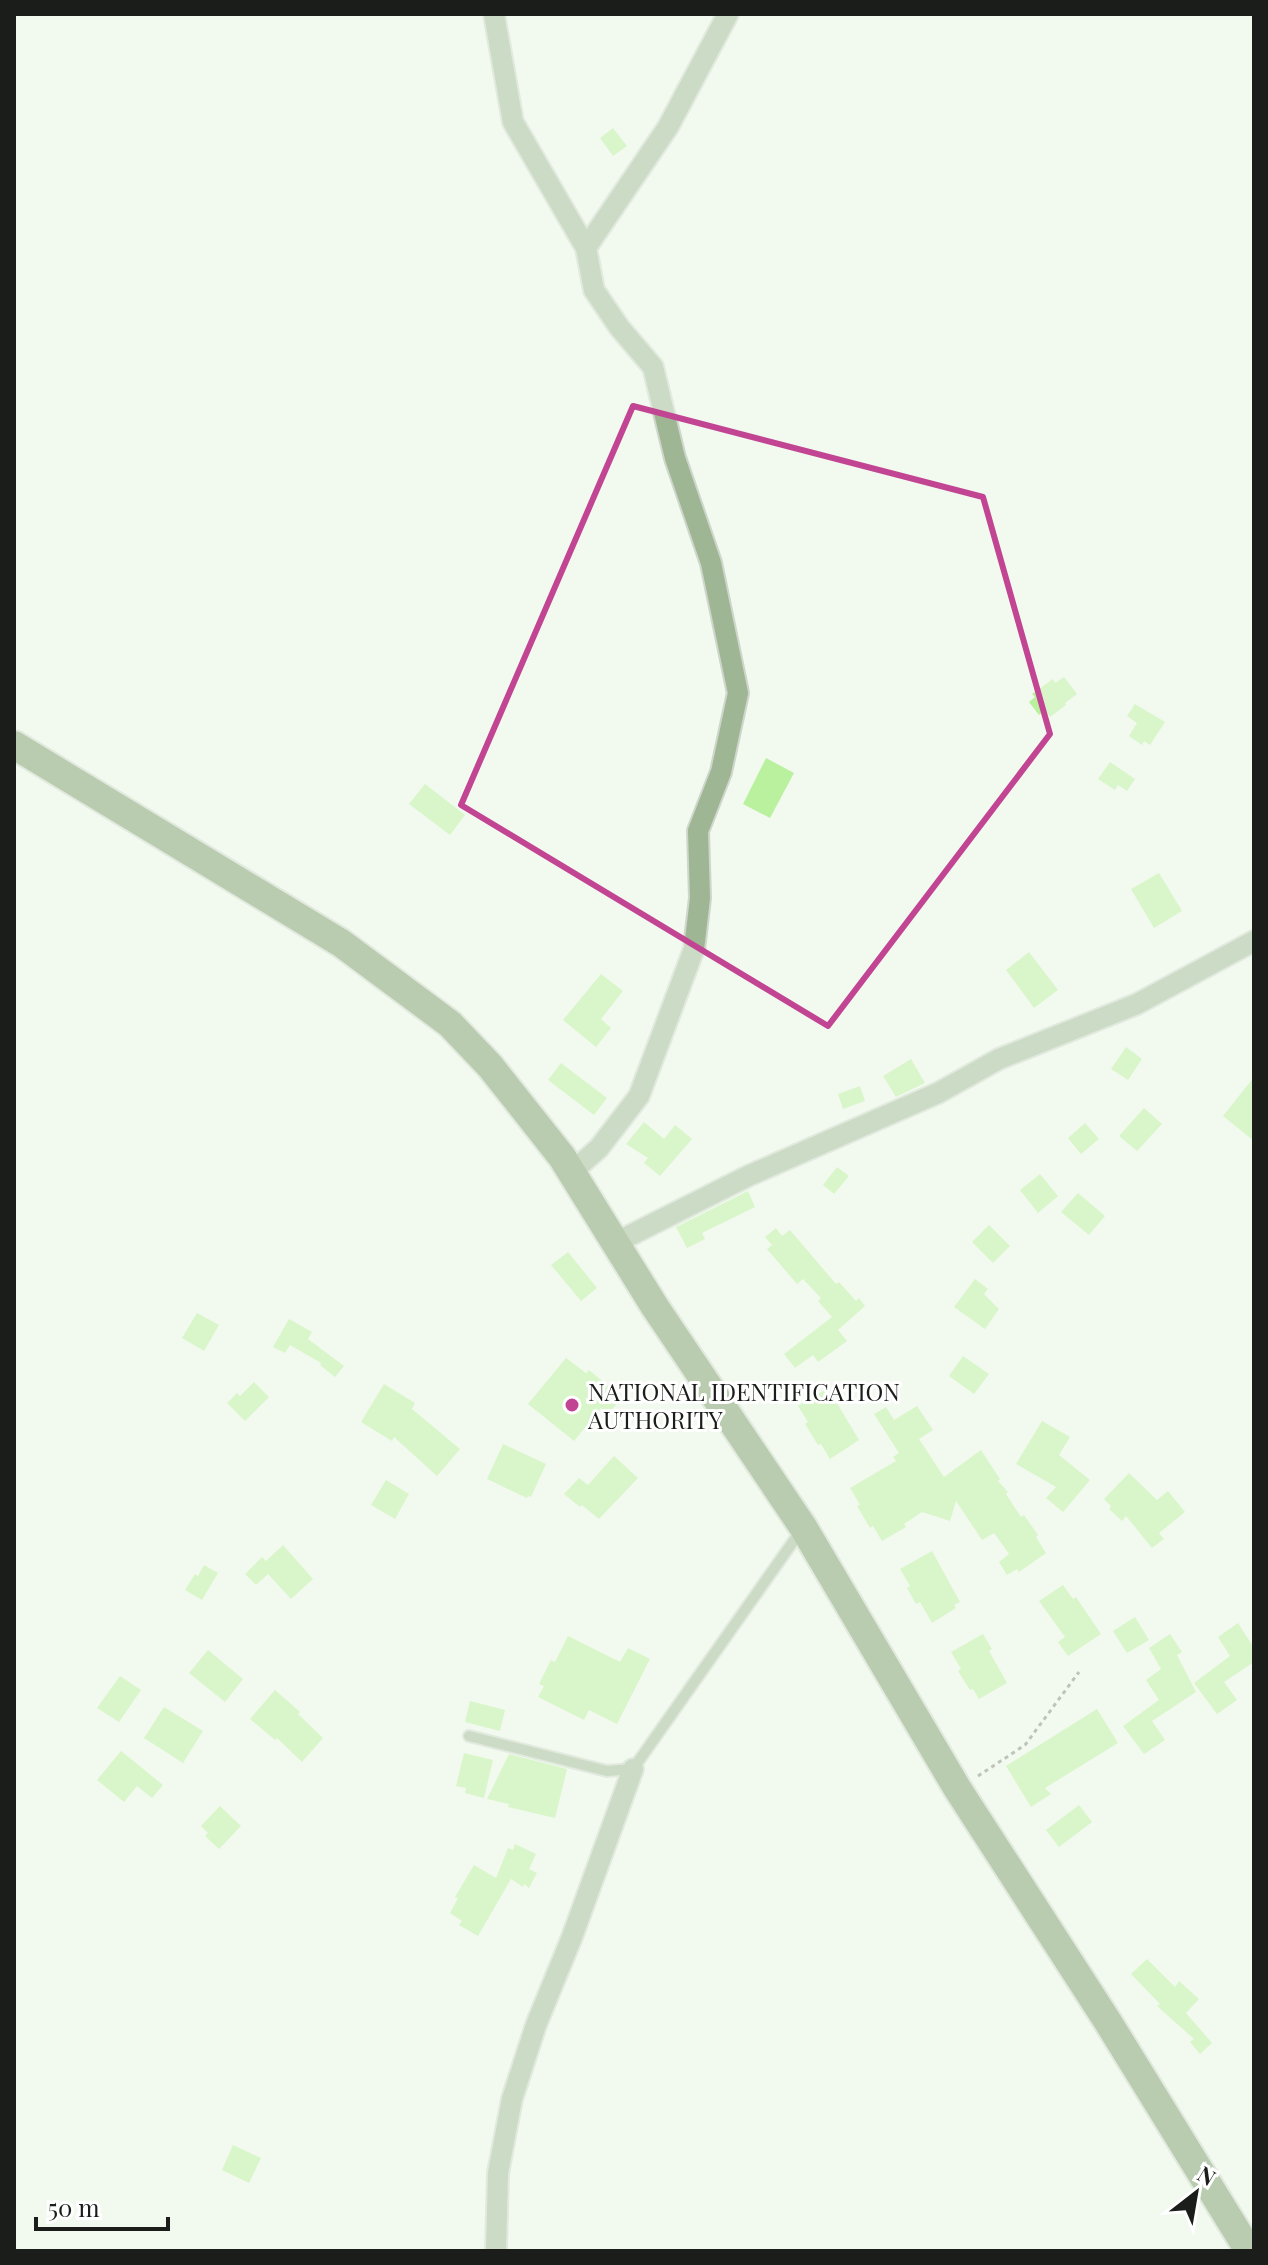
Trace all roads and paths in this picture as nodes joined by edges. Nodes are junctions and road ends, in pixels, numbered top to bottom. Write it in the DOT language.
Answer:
graph roads {
  1 [pos="494,14"];
  2 [pos="728,14"];
  3 [pos="586,248"];
  4 [pos="14,745"];
  5 [pos="1254,941"];
  6 [pos="572,1172"];
  7 [pos="615,1243"];
  8 [pos="803,1527"];
  9 [pos="1079,1672"];
  10 [pos="469,1736"];
  11 [pos="633,1769"];
  12 [pos="957,1788"];
  13 [pos="496,2251"];
  14 [pos="1249,2251"];
  1 -- 3 [label="street"];
  2 -- 3 [label="street"];
  3 -- 6 [label="street"];
  4 -- 6 [label="main road"];
  5 -- 7 [label="street"];
  6 -- 7 [label="main road"];
  7 -- 8 [label="main road"];
  8 -- 11 [label="lane"];
  8 -- 12 [label="main road"];
  9 -- 12 [label="path"];
  10 -- 11 [label="lane"];
  11 -- 13 [label="street"];
  12 -- 14 [label="main road"];
}
